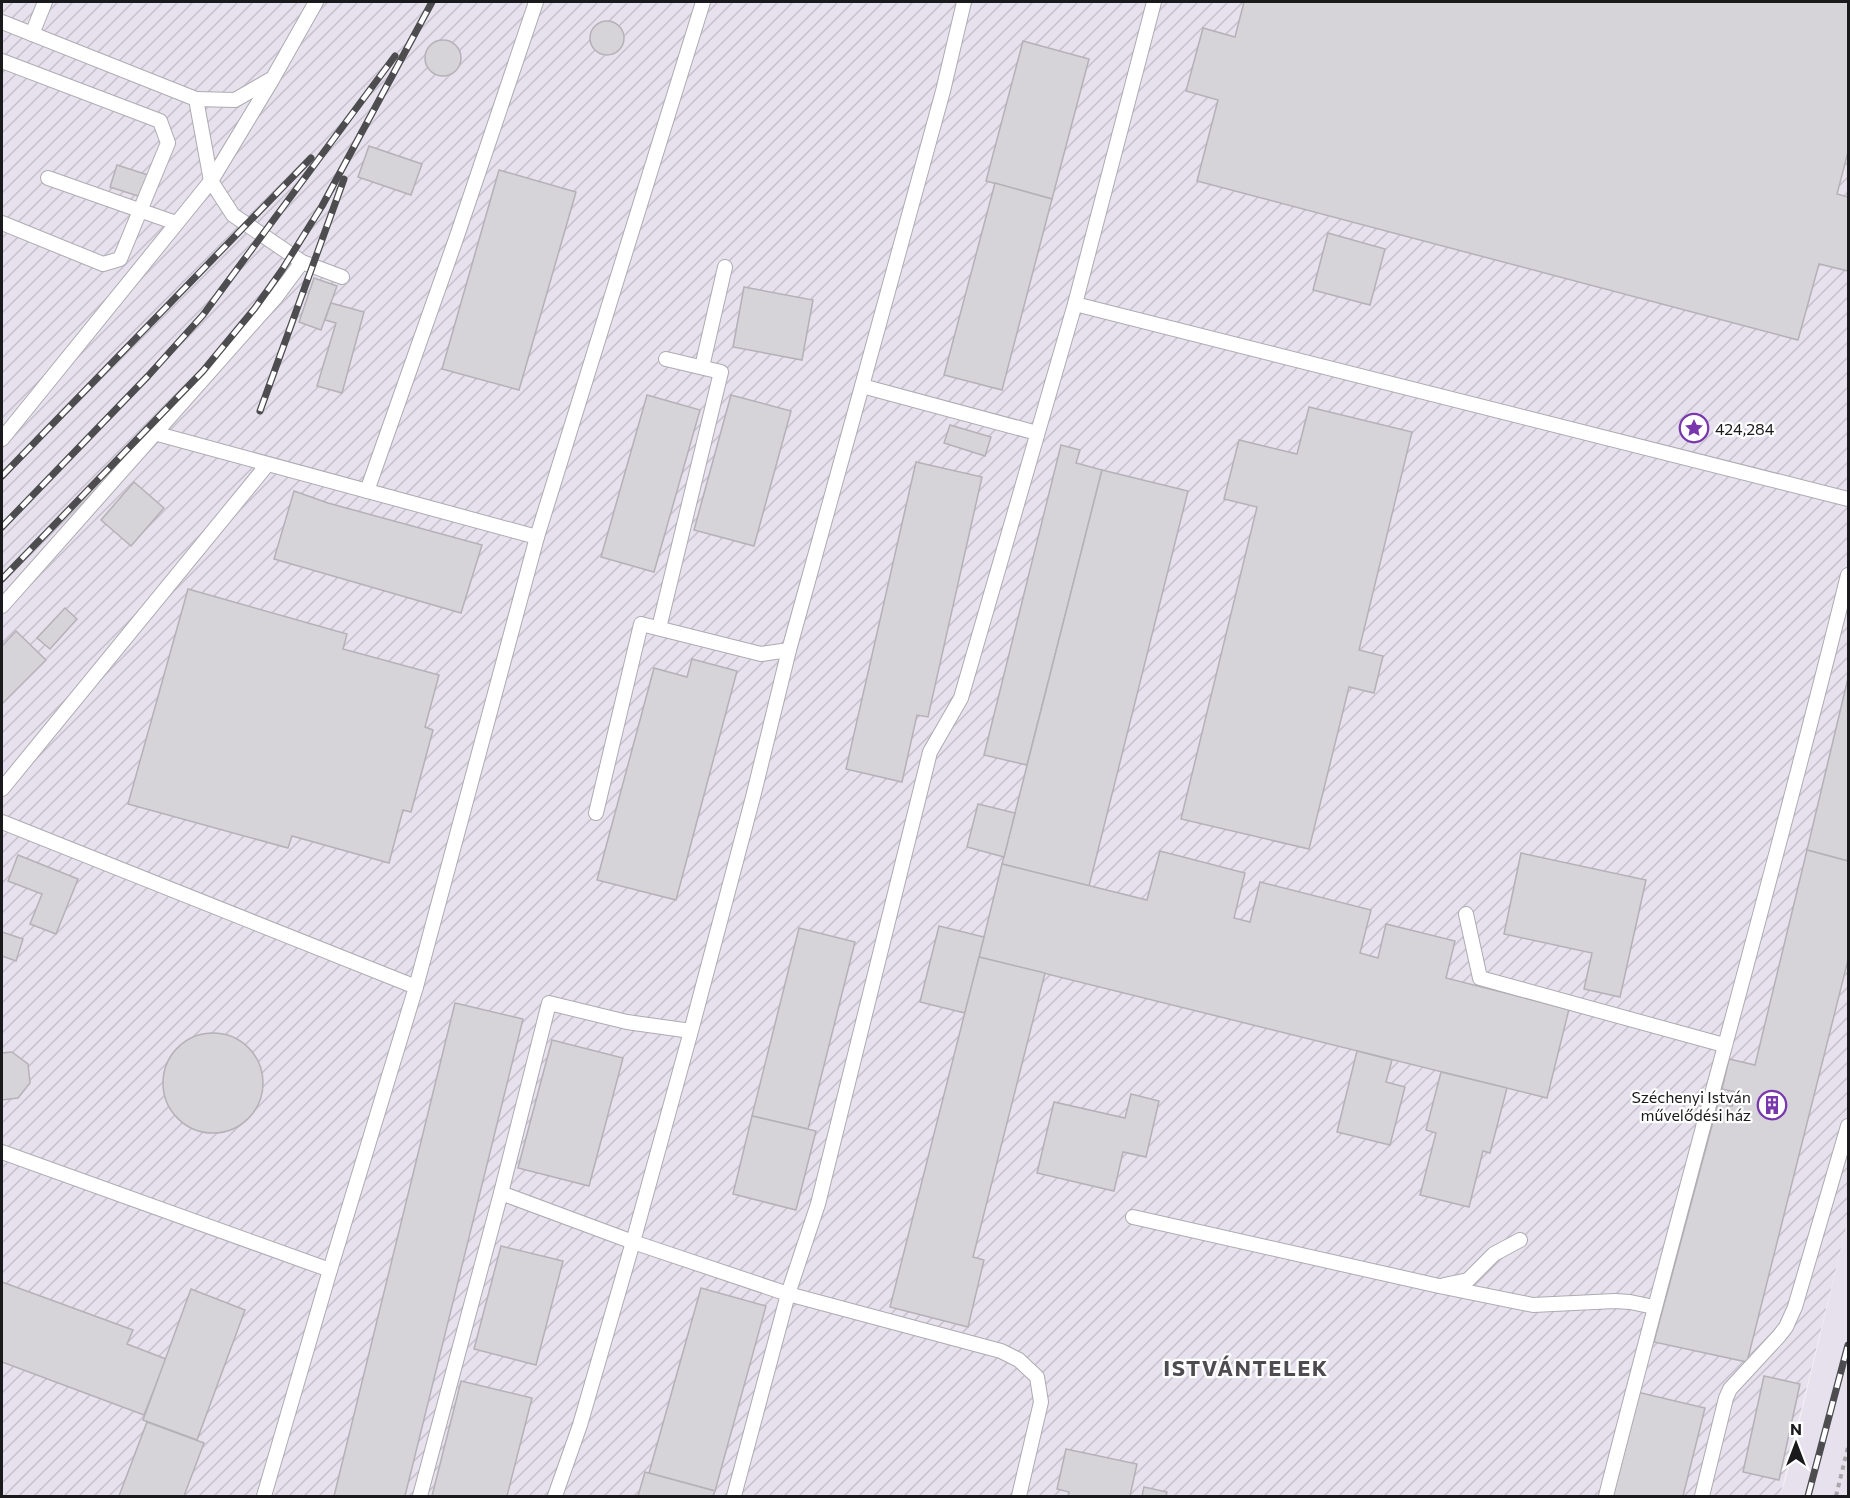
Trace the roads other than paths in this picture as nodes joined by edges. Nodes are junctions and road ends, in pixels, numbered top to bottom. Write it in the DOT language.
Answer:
graph roads {
  1 [pos="45,2"];
  2 [pos="316,2"];
  3 [pos="536,2"];
  4 [pos="703,2"];
  5 [pos="964,2"];
  6 [pos="1154,2"];
  7 [pos="2,22"];
  8 [pos="32,34"];
  9 [pos="2,61"];
  10 [pos="273,78"];
  11 [pos="196,99"];
  12 [pos="48,178"];
  13 [pos="211,181"];
  14 [pos="139,212"];
  15 [pos="2,223"];
  16 [pos="176,223"];
  17 [pos="302,262"];
  18 [pos="726,267"];
  19 [pos="342,277"];
  20 [pos="1075,304"];
  21 [pos="666,359"];
  22 [pos="702,367"];
  23 [pos="862,386"];
  24 [pos="154,433"];
  25 [pos="1037,433"];
  26 [pos="2,439"];
  27 [pos="267,465"];
  28 [pos="366,491"];
  29 [pos="1848,499"];
  30 [pos="537,537"];
  31 [pos="1848,575"];
  32 [pos="2,606"];
  33 [pos="659,628"];
  34 [pos="789,650"];
  35 [pos="2,789"];
  36 [pos="596,813"];
  37 [pos="2,822"];
  38 [pos="1466,914"];
  39 [pos="416,987"];
  40 [pos="691,1031"];
  41 [pos="1724,1045"];
  42 [pos="1848,1126"];
  43 [pos="2,1152"];
  44 [pos="501,1193"];
  45 [pos="1133,1217"];
  46 [pos="1520,1240"];
  47 [pos="633,1242"];
  48 [pos="330,1270"];
  49 [pos="1439,1286"];
  50 [pos="788,1294"];
  51 [pos="1654,1306"];
  52 [pos="264,1497"];
  53 [pos="420,1497"];
  54 [pos="555,1497"];
  55 [pos="734,1497"];
  56 [pos="1019,1497"];
  57 [pos="1606,1497"];
  58 [pos="1702,1497"];
  1 -- 8 [label="lane"];
  2 -- 10 [label="lane"];
  3 -- 28 [label="lane"];
  4 -- 30 [label="lane"];
  5 -- 23 [label="lane"];
  6 -- 20 [label="lane"];
  7 -- 8 [label="lane"];
  8 -- 11 [label="lane"];
  9 -- 14 [label="lane"];
  10 -- 11 [label="lane"];
  10 -- 13 [label="lane"];
  11 -- 13 [label="lane"];
  12 -- 14 [label="lane"];
  13 -- 16 [label="lane"];
  13 -- 17 [label="lane"];
  14 -- 15 [label="lane"];
  14 -- 16 [label="lane"];
  16 -- 26 [label="lane"];
  17 -- 19 [label="lane"];
  17 -- 24 [label="lane"];
  18 -- 22 [label="lane"];
  20 -- 25 [label="lane"];
  20 -- 29 [label="lane"];
  21 -- 22 [label="lane"];
  22 -- 33 [label="lane"];
  23 -- 25 [label="lane"];
  23 -- 34 [label="lane"];
  24 -- 27 [label="lane"];
  24 -- 32 [label="lane"];
  25 -- 50 [label="lane"];
  27 -- 28 [label="lane"];
  27 -- 35 [label="lane"];
  28 -- 30 [label="lane"];
  30 -- 39 [label="lane"];
  31 -- 41 [label="lane"];
  33 -- 34 [label="lane"];
  33 -- 36 [label="lane"];
  34 -- 40 [label="lane"];
  37 -- 39 [label="lane"];
  38 -- 41 [label="lane"];
  39 -- 48 [label="lane"];
  40 -- 44 [label="lane"];
  40 -- 47 [label="lane"];
  41 -- 51 [label="lane"];
  42 -- 58 [label="lane"];
  43 -- 48 [label="lane"];
  44 -- 47 [label="lane"];
  44 -- 53 [label="lane"];
  45 -- 49 [label="lane"];
  46 -- 49 [label="lane"];
  47 -- 50 [label="lane"];
  47 -- 54 [label="lane"];
  48 -- 52 [label="lane"];
  49 -- 51 [label="lane"];
  50 -- 55 [label="lane"];
  50 -- 56 [label="lane"];
  51 -- 57 [label="lane"];
}
